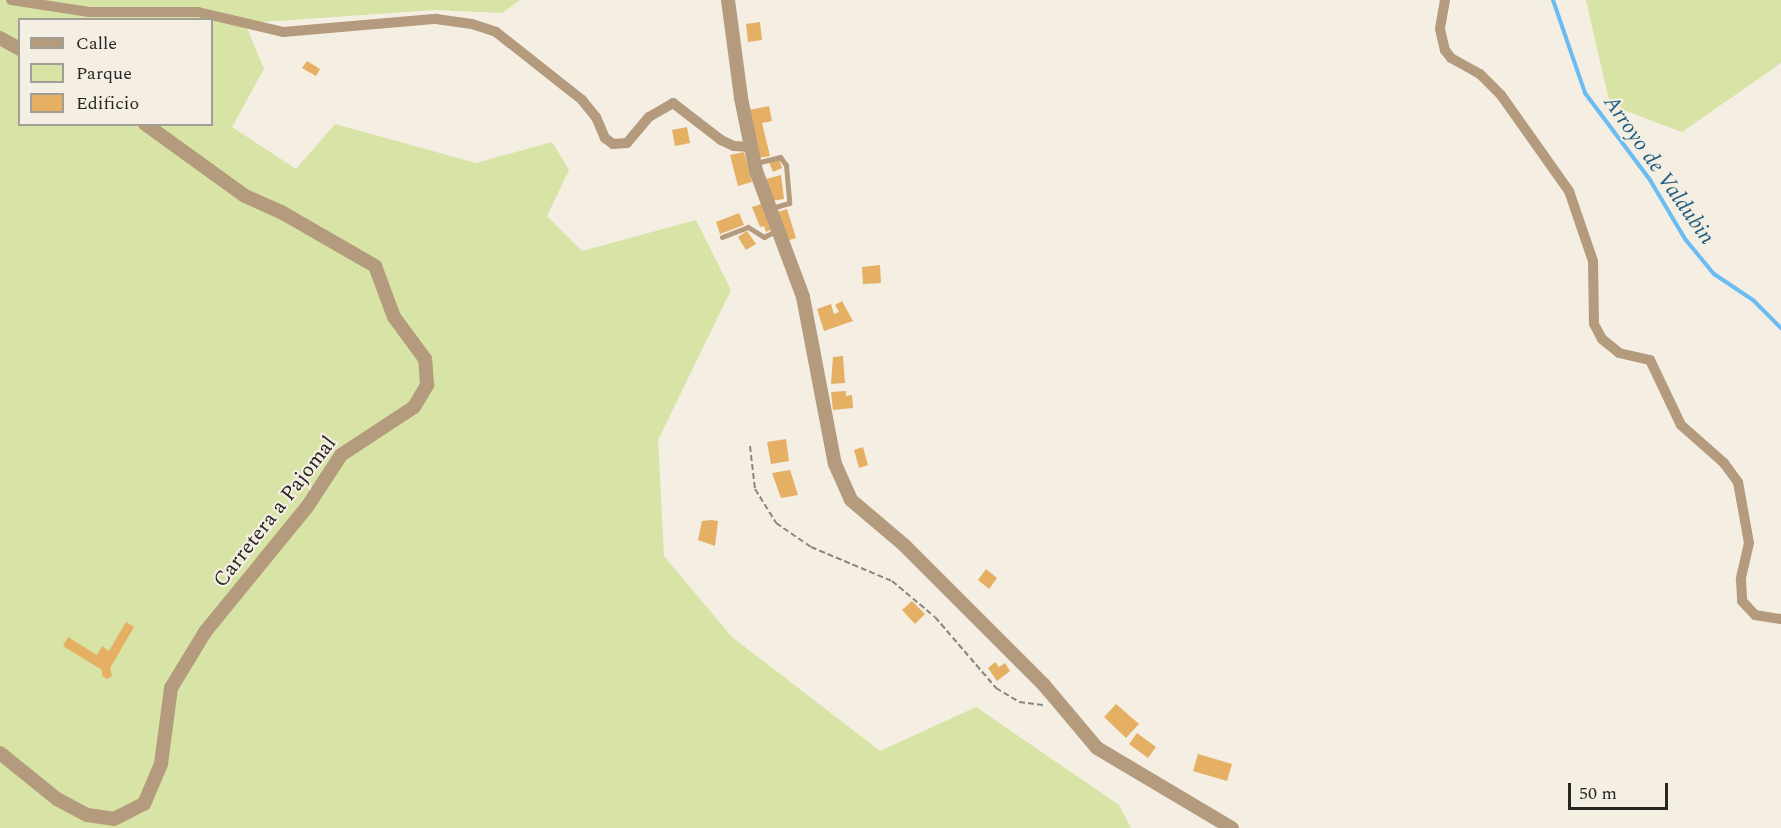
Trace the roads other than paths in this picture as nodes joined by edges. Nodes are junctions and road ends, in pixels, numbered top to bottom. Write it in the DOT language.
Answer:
graph roads {
  1 [pos="11,0"];
  2 [pos="728,0"];
  3 [pos="1445,0"];
  4 [pos="0,38"];
  5 [pos="18,48"];
  6 [pos="149,126"];
  7 [pos="751,147"];
  8 [pos="754,164"];
  9 [pos="771,208"];
  10 [pos="778,229"];
  11 [pos="722,237"];
  12 [pos="1781,620"];
  13 [pos="0,753"];
  14 [pos="1232,828"];
  1 -- 7 [label="street"];
  2 -- 7 [label="street"];
  3 -- 12 [label="street"];
  4 -- 5 [label="street"];
  6 -- 13 [label="street, Carretera a Pajomal"];
  7 -- 8 [label="street"];
  8 -- 9 [label="street"];
  8 -- 9 [label="lane"];
  9 -- 10 [label="street"];
  10 -- 11 [label="lane"];
  10 -- 14 [label="street"];
}
